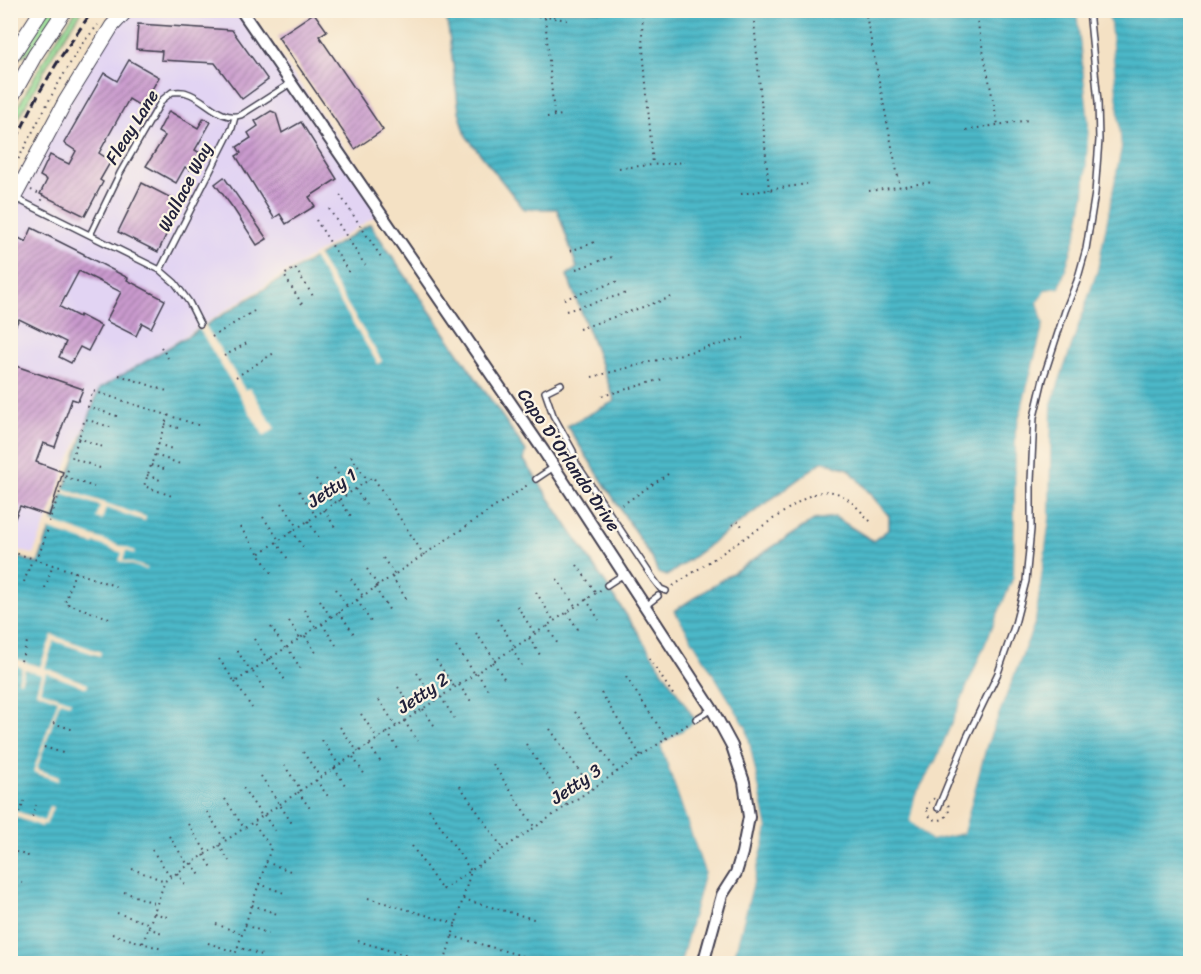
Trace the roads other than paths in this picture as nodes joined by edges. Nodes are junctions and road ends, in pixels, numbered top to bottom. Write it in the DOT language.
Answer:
graph roads {
  1 [pos="65,10"];
  2 [pos="127,10"];
  3 [pos="241,10"];
  4 [pos="1089,10"];
  5 [pos="39,11"];
  6 [pos="18,66"];
  7 [pos="291,83"];
  8 [pos="10,100"];
  9 [pos="235,117"];
  10 [pos="12,201"];
  11 [pos="90,235"];
  12 [pos="160,270"];
  13 [pos="200,324"];
  14 [pos="561,384"];
  15 [pos="554,467"];
  16 [pos="536,479"];
  17 [pos="624,574"];
  18 [pos="607,585"];
  19 [pos="666,591"];
  20 [pos="658,596"];
  21 [pos="645,606"];
  22 [pos="712,709"];
  23 [pos="696,719"];
  24 [pos="938,808"];
  25 [pos="702,963"];
  1 -- 6 [label="street"];
  2 -- 10 [label="street"];
  3 -- 7 [label="street, Capo D'Orlando Drive"];
  4 -- 24 [label="lane"];
  5 -- 6 [label="street"];
  6 -- 8 [label="street"];
  7 -- 9 [label="lane"];
  7 -- 15 [label="street, Capo D'Orlando Drive"];
  9 -- 11 [label="lane, Fleay Lane"];
  9 -- 12 [label="lane, Wallace Way"];
  10 -- 11 [label="lane"];
  11 -- 12 [label="lane"];
  12 -- 13 [label="lane"];
  14 -- 19 [label="lane"];
  15 -- 16 [label="lane"];
  15 -- 17 [label="street, Capo D'Orlando Drive"];
  17 -- 18 [label="lane"];
  17 -- 21 [label="street, Capo D'Orlando Drive"];
  20 -- 21 [label="lane"];
  21 -- 22 [label="street, Capo D'Orlando Drive"];
  22 -- 23 [label="lane"];
  22 -- 25 [label="street, Capo D'Orlando Drive"];
}
